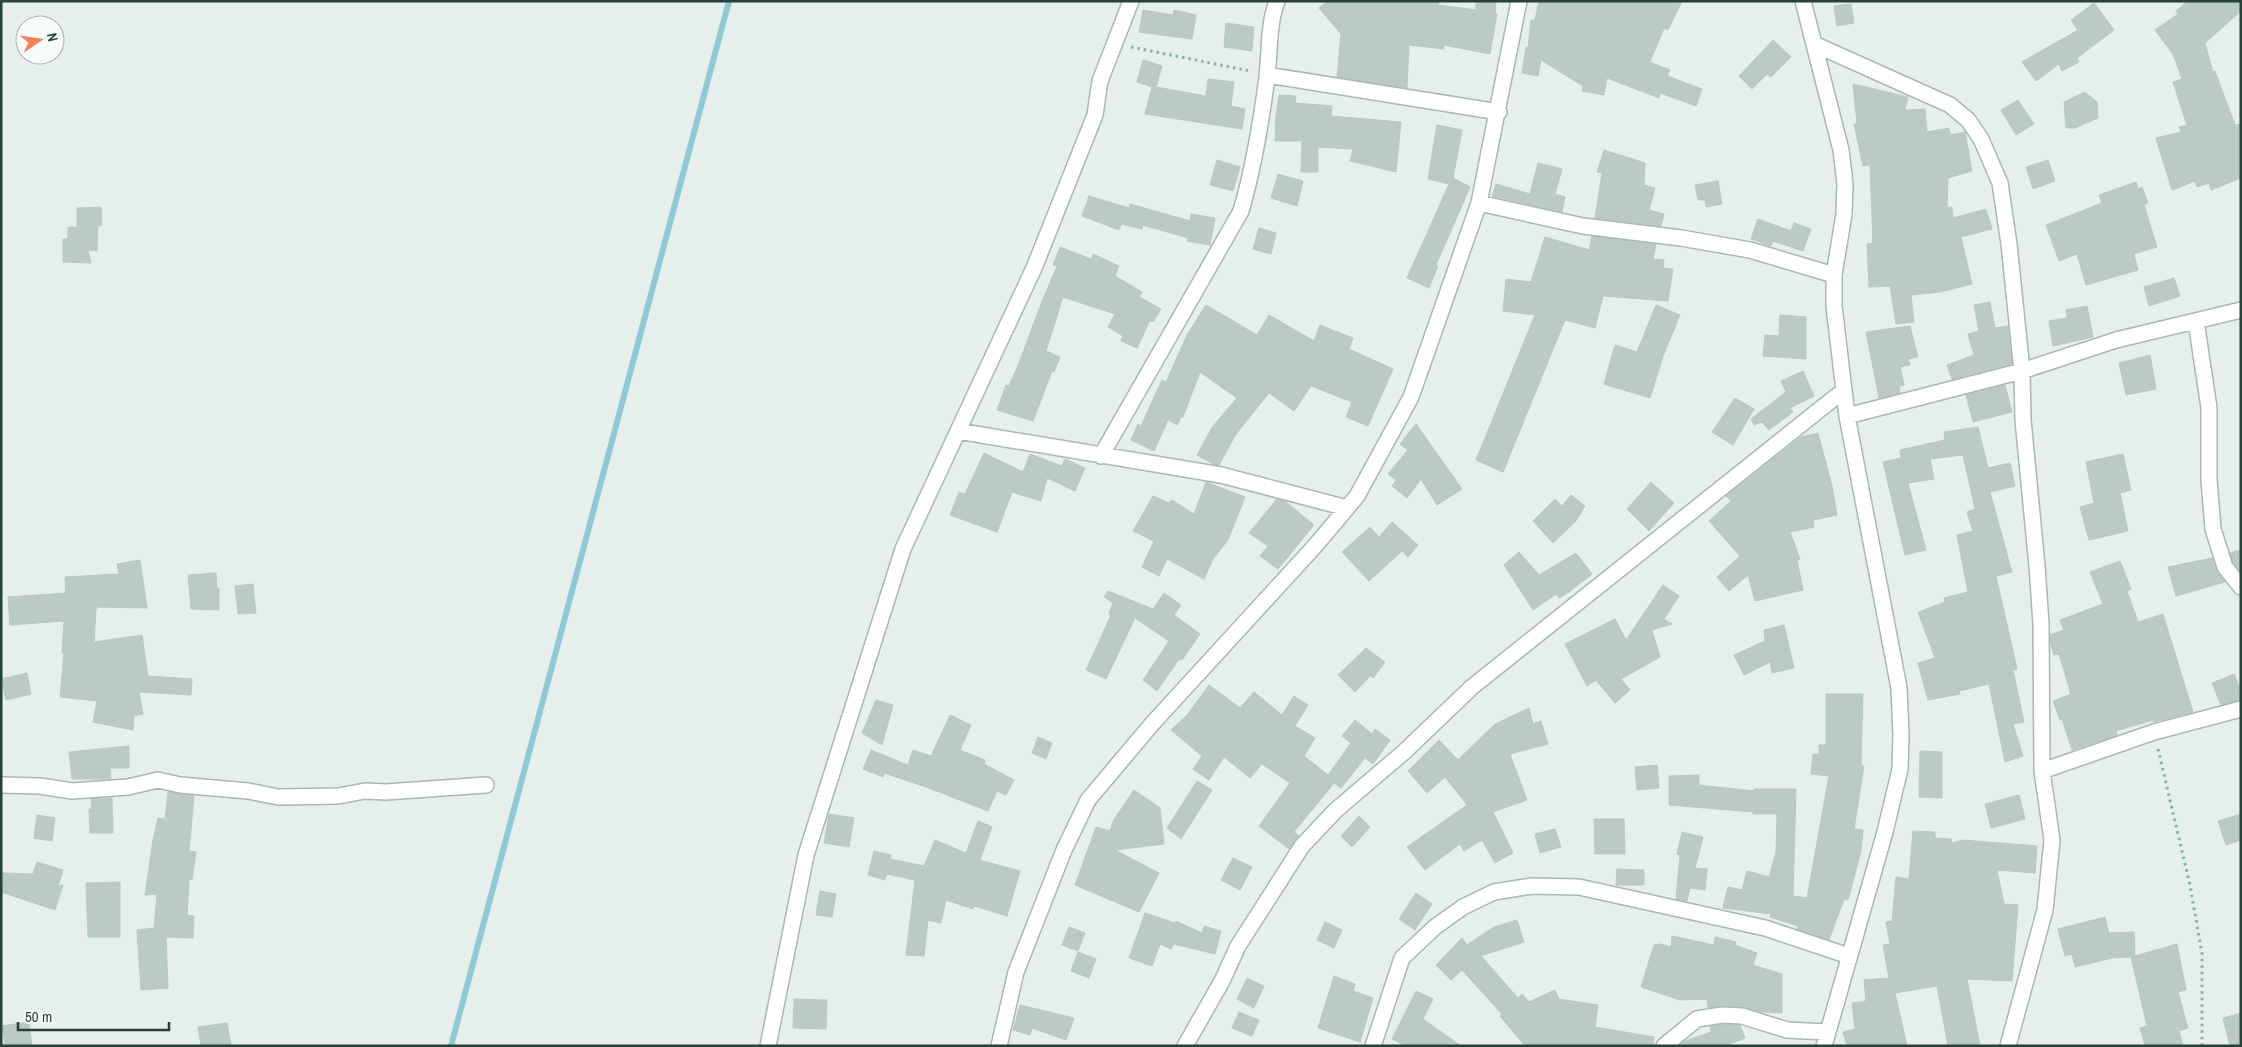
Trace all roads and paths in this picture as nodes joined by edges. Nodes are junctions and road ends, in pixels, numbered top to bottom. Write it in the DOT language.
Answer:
graph roads {
  1 [pos="1131,1"];
  2 [pos="1277,1"];
  3 [pos="1519,1"];
  4 [pos="1803,1"];
  5 [pos="1114,44"];
  6 [pos="1814,44"];
  7 [pos="1267,75"];
  8 [pos="1499,112"];
  9 [pos="1479,203"];
  10 [pos="1834,275"];
  11 [pos="2241,310"];
  12 [pos="2196,321"];
  13 [pos="2022,371"];
  14 [pos="1843,391"];
  15 [pos="1847,416"];
  16 [pos="958,431"];
  17 [pos="1101,456"];
  18 [pos="1347,508"];
  19 [pos="2241,587"];
  20 [pos="2241,710"];
  21 [pos="2154,732"];
  22 [pos="2042,772"];
  23 [pos="1,785"];
  24 [pos="486,785"];
  25 [pos="1849,956"];
  26 [pos="1826,1039"];
  27 [pos="768,1046"];
  28 [pos="999,1046"];
  29 [pos="1185,1046"];
  30 [pos="1373,1046"];
  31 [pos="1664,1046"];
  32 [pos="2008,1046"];
  33 [pos="2202,1046"];
  1 -- 5 [label="street"];
  2 -- 7 [label="street"];
  3 -- 8 [label="street"];
  4 -- 6 [label="street"];
  5 -- 7 [label="path"];
  5 -- 16 [label="street"];
  6 -- 10 [label="street"];
  6 -- 13 [label="street"];
  7 -- 8 [label="street"];
  7 -- 17 [label="street"];
  8 -- 9 [label="street"];
  9 -- 10 [label="street"];
  9 -- 18 [label="street"];
  10 -- 14 [label="street"];
  11 -- 12 [label="street"];
  12 -- 13 [label="street"];
  12 -- 19 [label="street"];
  13 -- 15 [label="street"];
  13 -- 22 [label="street"];
  14 -- 15 [label="street"];
  14 -- 29 [label="street"];
  15 -- 25 [label="street"];
  16 -- 17 [label="street"];
  16 -- 27 [label="street"];
  17 -- 18 [label="street"];
  18 -- 28 [label="street"];
  20 -- 21 [label="street"];
  21 -- 22 [label="street"];
  21 -- 33 [label="path"];
  22 -- 32 [label="street"];
  23 -- 24 [label="street"];
  25 -- 26 [label="street"];
  25 -- 30 [label="street"];
  26 -- 31 [label="street"];
}
